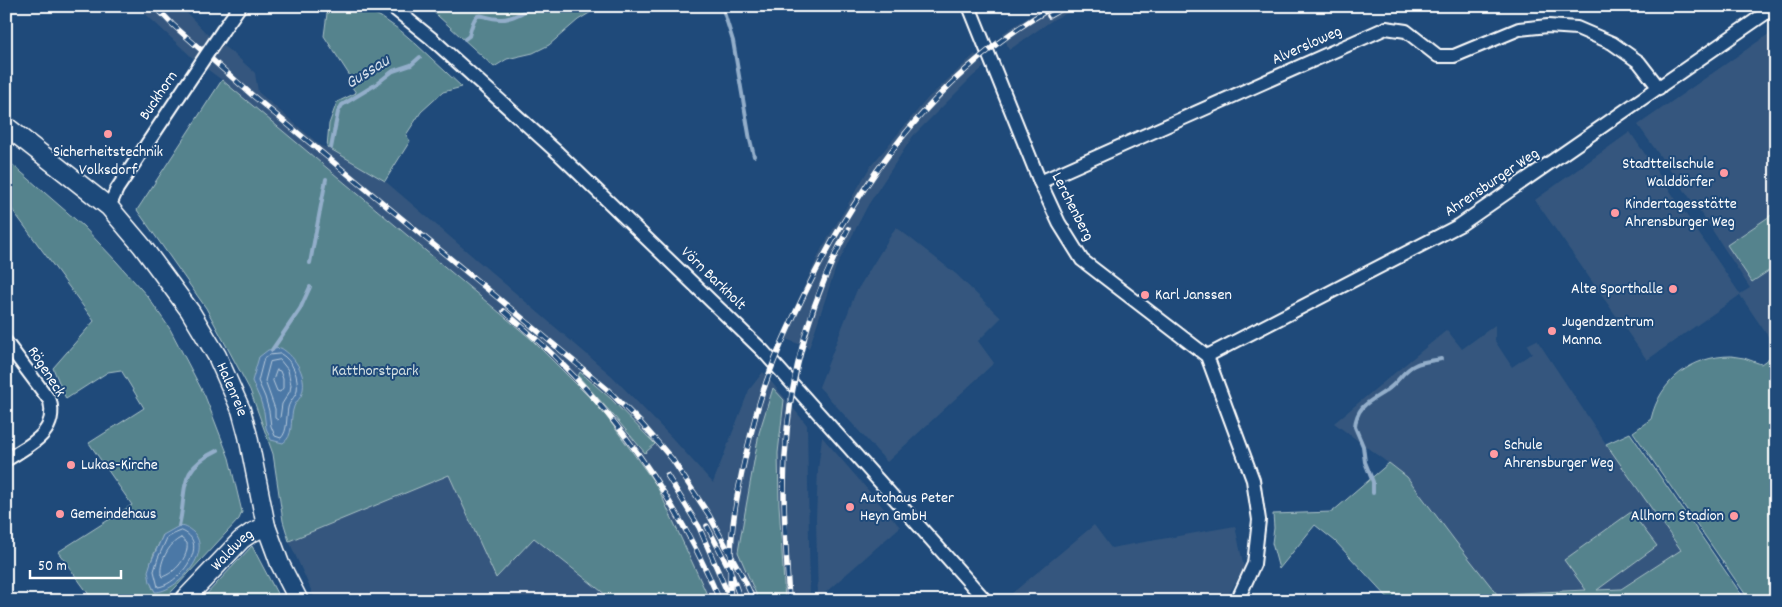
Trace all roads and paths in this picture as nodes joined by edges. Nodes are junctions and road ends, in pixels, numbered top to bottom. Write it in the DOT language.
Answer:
graph roads {
  1 [pos="240,6"];
  2 [pos="390,6"];
  3 [pos="969,6"];
  4 [pos="1776,6"];
  5 [pos="1659,88"];
  6 [pos="6,126"];
  7 [pos="1040,182"];
  8 [pos="109,207"];
  9 [pos="6,342"];
  10 [pos="1207,356"];
  11 [pos="6,460"];
  12 [pos="266,526"];
  13 [pos="183,601"];
  14 [pos="299,601"];
  15 [pos="986,601"];
  16 [pos="1237,601"];
  1 -- 8 [label="street, Buckhorn, bridge"];
  2 -- 15 [label="street, Vörn Barkholt"];
  3 -- 7 [label="street, Lerchenberg"];
  4 -- 5 [label="street, Ahrensburger Weg"];
  5 -- 7 [label="street, Alversloweg"];
  5 -- 10 [label="street, Ahrensburger Weg"];
  6 -- 8 [label="main road, Halenreie"];
  7 -- 10 [label="street, Lerchenberg"];
  8 -- 12 [label="main road, Halenreie"];
  9 -- 11 [label="street, Rögeneck"];
  10 -- 16 [label="street"];
  12 -- 13 [label="main road, Waldweg"];
  12 -- 14 [label="main road, Halenreie"];
}
